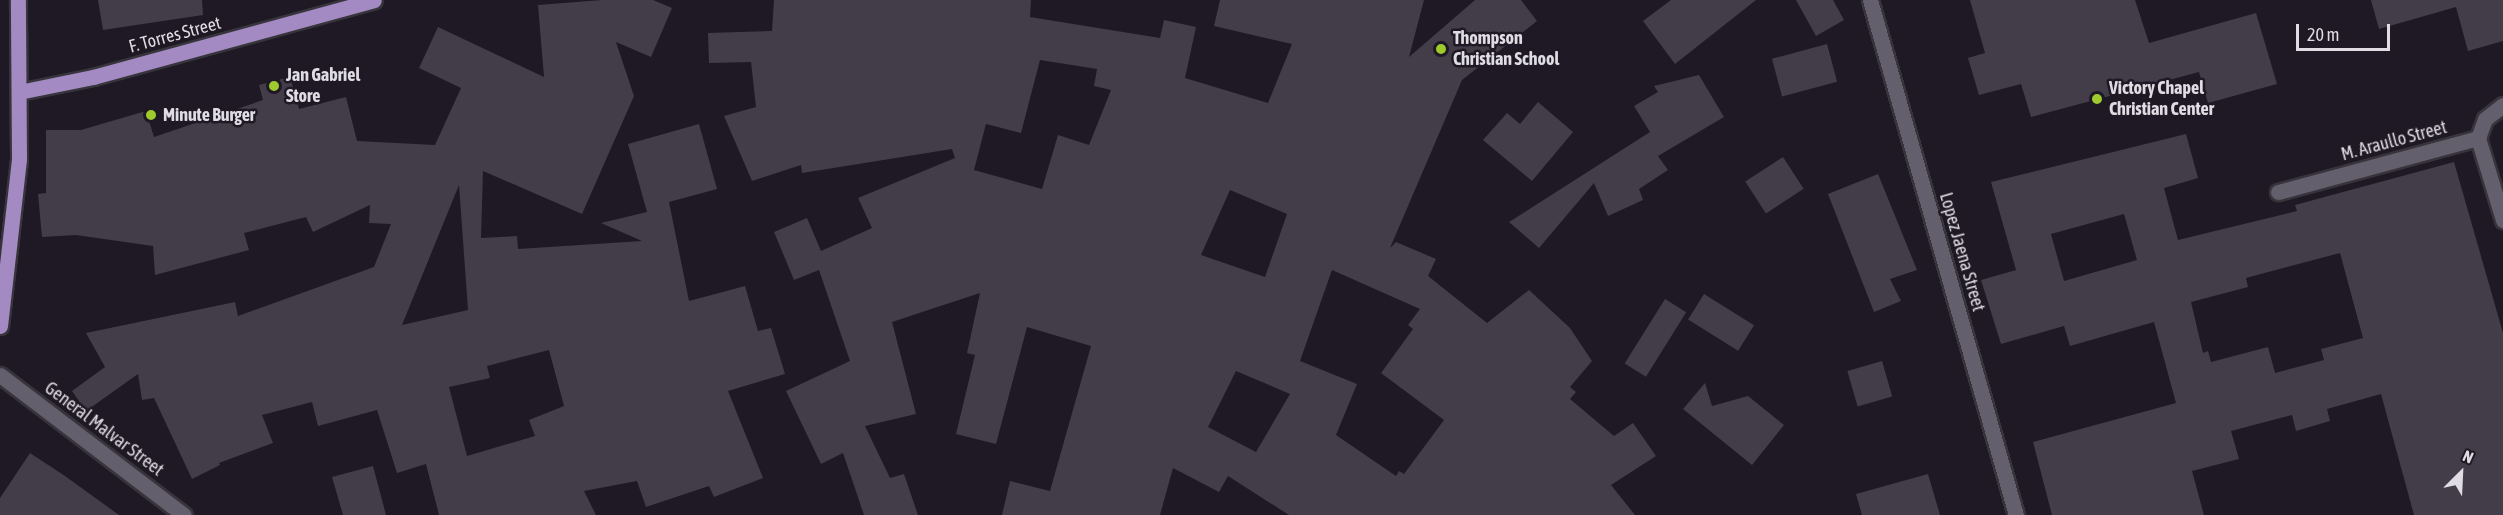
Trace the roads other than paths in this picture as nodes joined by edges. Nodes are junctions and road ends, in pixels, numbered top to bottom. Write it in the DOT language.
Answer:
graph roads {
  1 [pos="18,0"];
  2 [pos="374,0"];
  3 [pos="1870,0"];
  4 [pos="19,92"];
  5 [pos="2503,105"];
  6 [pos="2478,138"];
  7 [pos="2278,192"];
  8 [pos="2503,220"];
  9 [pos="0,326"];
  10 [pos="0,375"];
  11 [pos="184,515"];
  12 [pos="2016,515"];
  1 -- 4 [label="main road"];
  2 -- 4 [label="main road, F. Torres Street"];
  3 -- 12 [label="street, Lopez Jaena Street"];
  4 -- 9 [label="main road"];
  5 -- 6 [label="street"];
  6 -- 7 [label="street, M. Araullo Street"];
  6 -- 8 [label="street"];
  10 -- 11 [label="street, General Malvar Street"];
}
